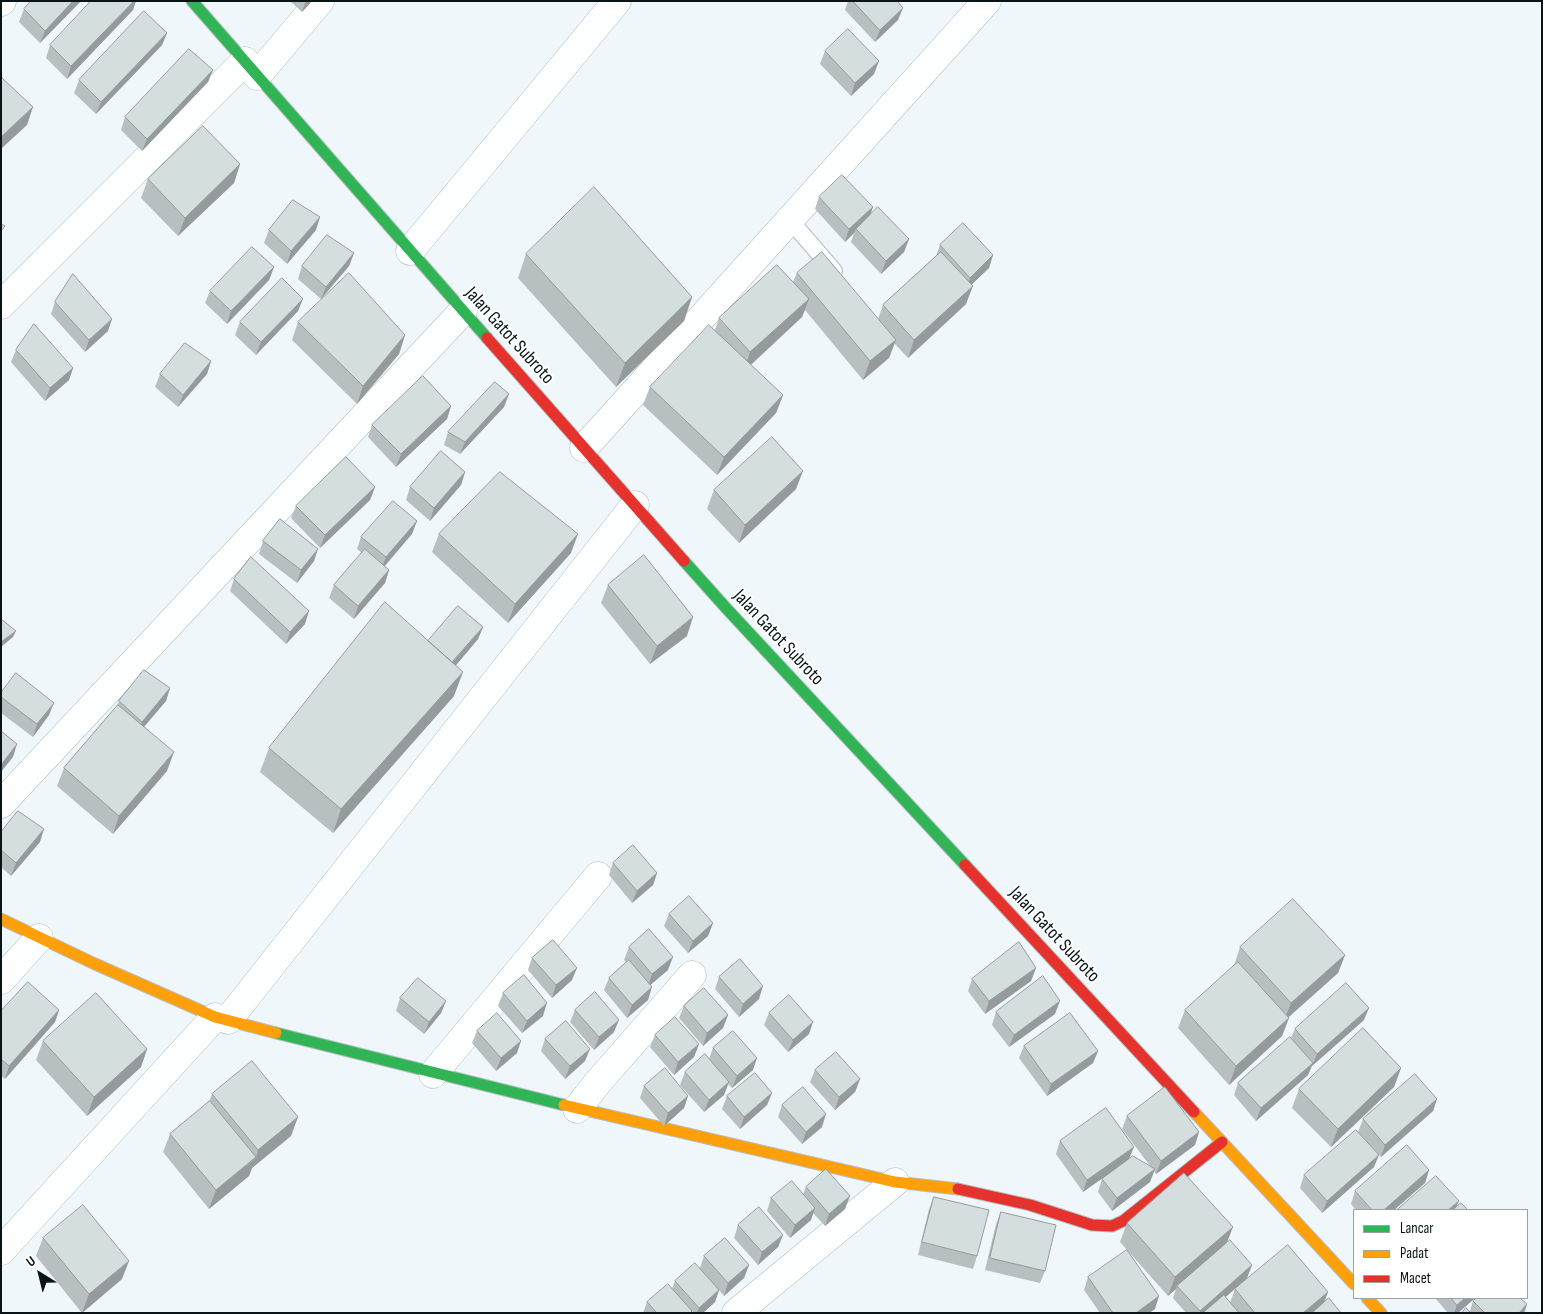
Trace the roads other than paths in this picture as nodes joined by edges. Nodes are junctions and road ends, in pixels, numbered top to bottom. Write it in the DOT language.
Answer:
graph roads {
  1 [pos="192,1"];
  2 [pos="320,1"];
  3 [pos="617,1"];
  4 [pos="987,1"];
  5 [pos="251,69"];
  6 [pos="790,220"];
  7 [pos="410,251"];
  8 [pos="845,284"];
  9 [pos="1,305"];
  10 [pos="463,311"];
  11 [pos="584,448"];
  12 [pos="635,505"];
  13 [pos="1,804"];
  14 [pos="598,876"];
  15 [pos="1,920"];
  16 [pos="39,938"];
  17 [pos="692,975"];
  18 [pos="1,980"];
  19 [pos="221,1018"];
  20 [pos="433,1074"];
  21 [pos="577,1109"];
  22 [pos="1222,1142"];
  23 [pos="895,1182"];
  24 [pos="1,1251"];
  25 [pos="1353,1283"];
  26 [pos="1368,1299"];
  27 [pos="736,1313"];
  28 [pos="1380,1313"];
  1 -- 5 [label="street, Jalan Gatot Subroto"];
  2 -- 5 [label="street"];
  3 -- 7 [label="street"];
  4 -- 6 [label="street"];
  5 -- 7 [label="street, Jalan Gatot Subroto"];
  5 -- 9 [label="street"];
  6 -- 8 [label="lane"];
  6 -- 11 [label="street"];
  7 -- 10 [label="street, Jalan Gatot Subroto"];
  10 -- 11 [label="street, Jalan Gatot Subroto"];
  10 -- 13 [label="street"];
  11 -- 12 [label="street, Jalan Gatot Subroto"];
  12 -- 19 [label="street"];
  12 -- 22 [label="street, Jalan Gatot Subroto"];
  14 -- 20 [label="street"];
  15 -- 16 [label="street"];
  16 -- 18 [label="street"];
  16 -- 19 [label="street"];
  17 -- 21 [label="street"];
  19 -- 20 [label="street"];
  19 -- 24 [label="street"];
  20 -- 21 [label="street"];
  21 -- 23 [label="street"];
  22 -- 23 [label="street"];
  22 -- 25 [label="street, Jalan Gatot Subroto"];
  23 -- 27 [label="street"];
  26 -- 28 [label="street"];
}
